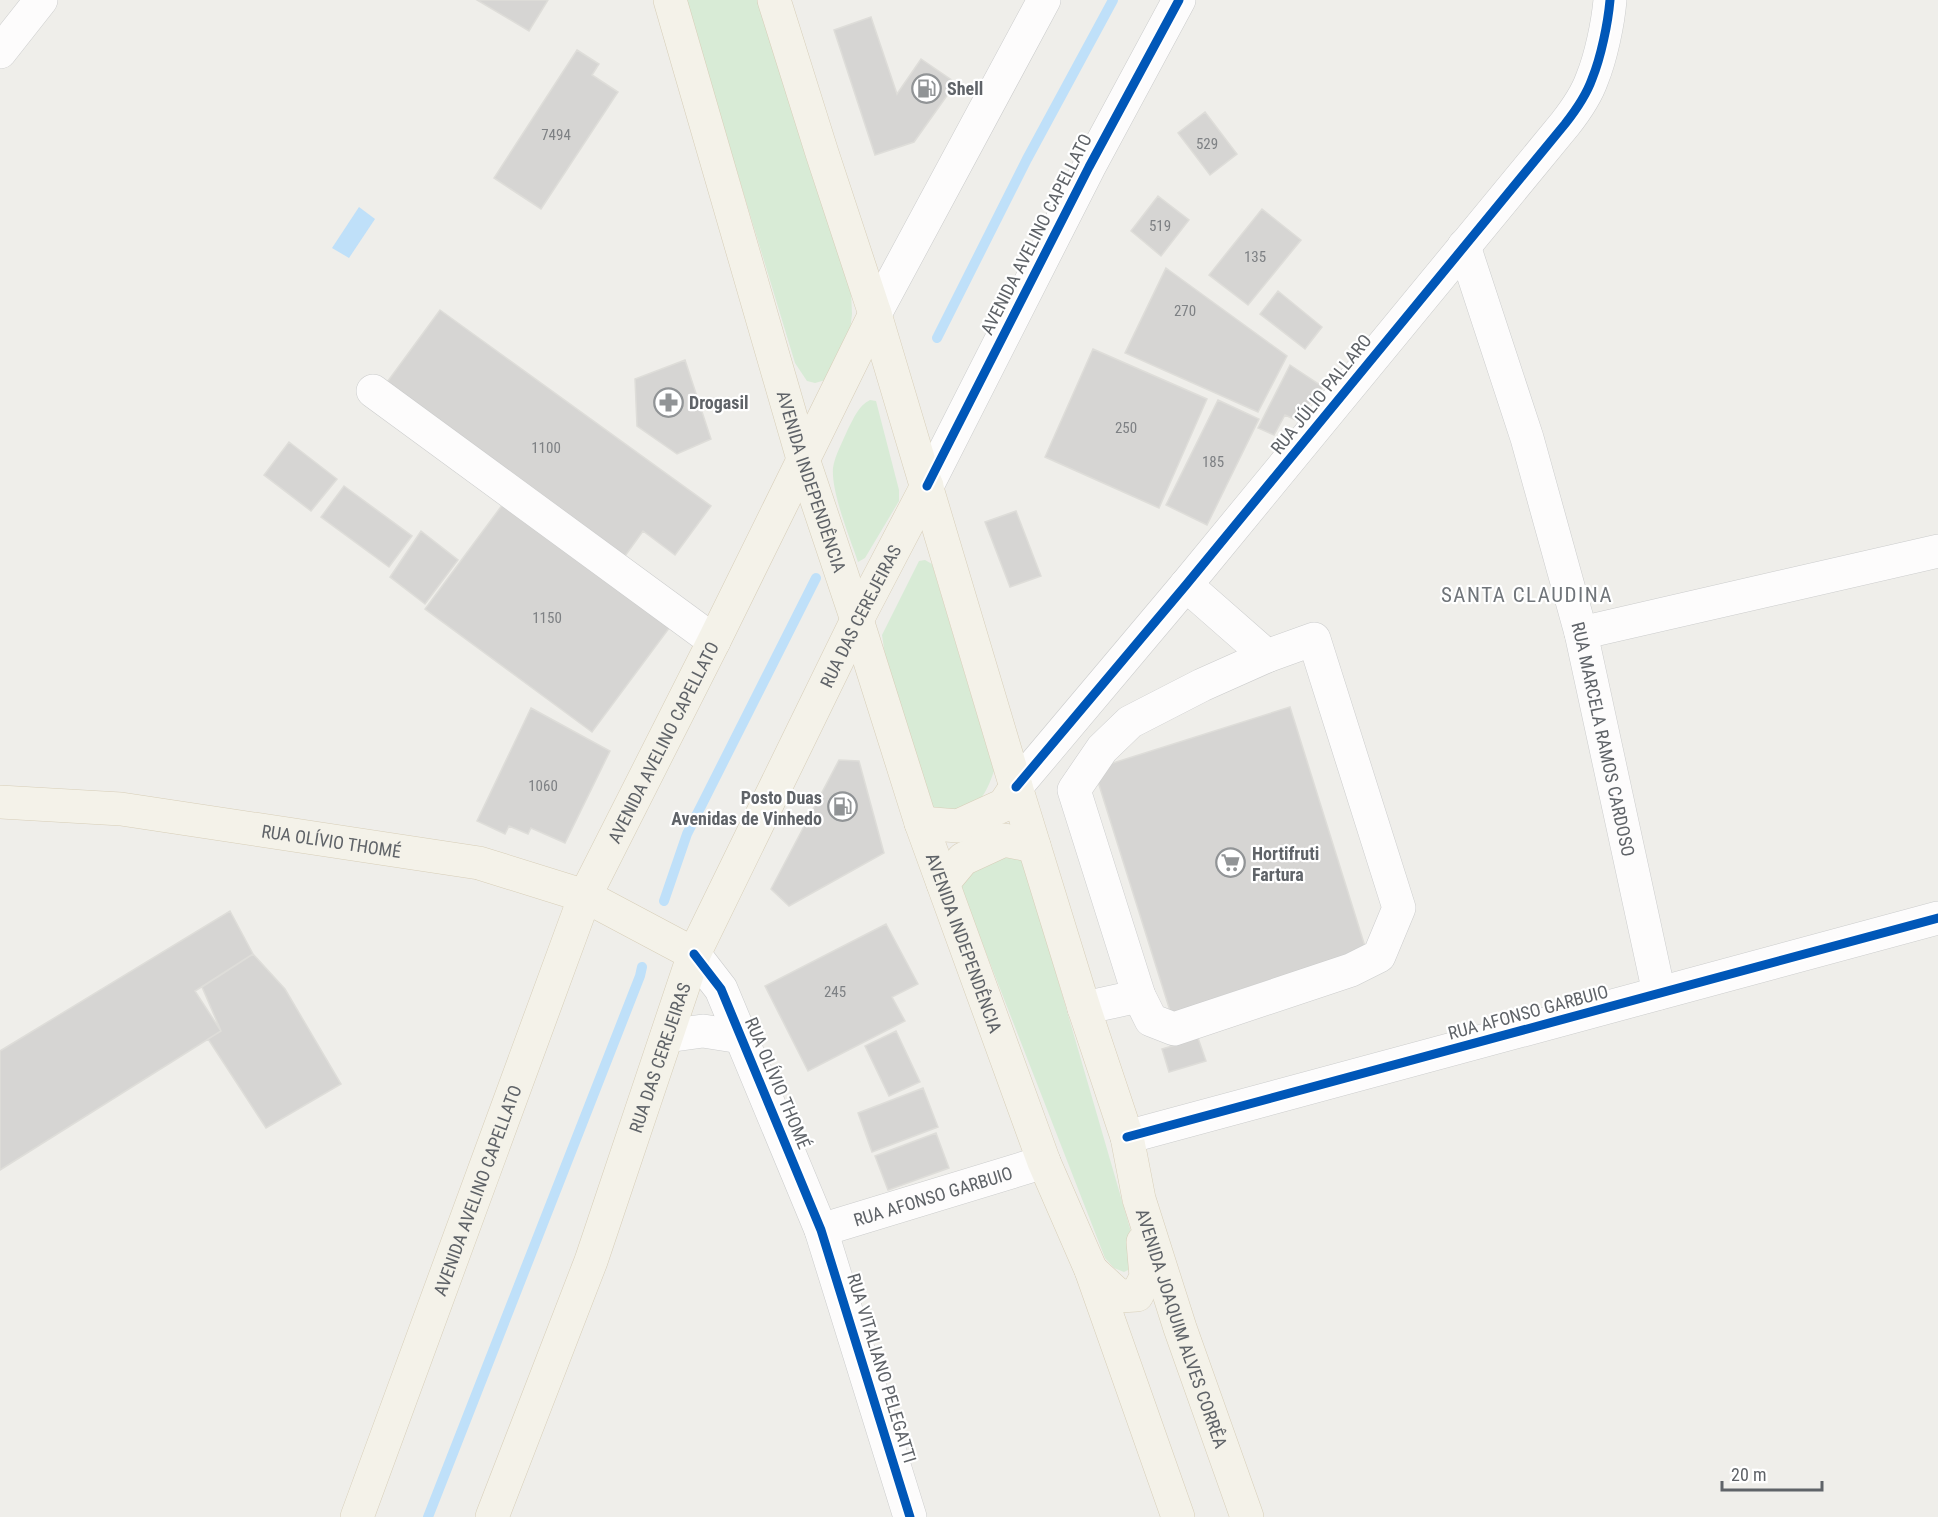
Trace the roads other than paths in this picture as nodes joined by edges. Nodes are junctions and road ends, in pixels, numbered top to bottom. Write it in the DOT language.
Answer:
graph roads {
  1 [pos="41,0"];
  2 [pos="670,0"];
  3 [pos="774,0"];
  4 [pos="1044,0"];
  5 [pos="1179,0"];
  6 [pos="1610,0"];
  7 [pos="0,52"];
  8 [pos="1464,246"];
  9 [pos="875,314"];
  10 [pos="373,391"];
  11 [pos="803,459"];
  12 [pos="927,486"];
  13 [pos="1938,551"];
  14 [pos="1186,585"];
  15 [pos="857,620"];
  16 [pos="1581,633"];
  17 [pos="714,641"];
  18 [pos="1267,656"];
  19 [pos="1016,787"];
  20 [pos="0,802"];
  21 [pos="921,823"];
  22 [pos="1034,846"];
  23 [pos="942,883"];
  24 [pos="585,896"];
  25 [pos="1938,918"];
  26 [pos="694,954"];
  27 [pos="1659,993"];
  28 [pos="1139,996"];
  29 [pos="1084,1008"];
  30 [pos="667,1036"];
  31 [pos="741,1037"];
  32 [pos="1126,1137"];
  33 [pos="1044,1162"];
  34 [pos="1139,1199"];
  35 [pos="821,1230"];
  36 [pos="1091,1270"];
  37 [pos="357,1517"];
  38 [pos="492,1517"];
  39 [pos="910,1517"];
  40 [pos="1178,1517"];
  41 [pos="1247,1517"];
  1 -- 7 [label="street"];
  2 -- 11 [label="main road, AVENIDA INDEPENDÊNCIA"];
  3 -- 9 [label="main road"];
  4 -- 9 [label="street, AVENIDA AVELINO CAPELLATO"];
  5 -- 12 [label="street, AVENIDA AVELINO CAPELLATO"];
  6 -- 8 [label="street, RUA JÚLIO PALLARO"];
  8 -- 14 [label="street, RUA JÚLIO PALLARO"];
  8 -- 16 [label="street, RUA MARCELA RAMOS CARDOSO"];
  9 -- 11 [label="main road, AVENIDA AVELINO CAPELLATO"];
  9 -- 12 [label="main road"];
  10 -- 17 [label="street"];
  11 -- 15 [label="main road, AVENIDA INDEPENDÊNCIA"];
  11 -- 17 [label="main road, AVENIDA AVELINO CAPELLATO"];
  12 -- 15 [label="main road, RUA DAS CEREJEIRAS"];
  12 -- 19 [label="main road"];
  13 -- 16 [label="street"];
  14 -- 18 [label="street"];
  14 -- 19 [label="street, RUA JÚLIO PALLARO"];
  15 -- 21 [label="main road, AVENIDA INDEPENDÊNCIA"];
  15 -- 26 [label="main road, RUA DAS CEREJEIRAS"];
  16 -- 27 [label="street, RUA MARCELA RAMOS CARDOSO"];
  17 -- 24 [label="main road, AVENIDA AVELINO CAPELLATO"];
  18 -- 28 [label="street"];
  18 -- 28 [label="street"];
  19 -- 21 [label="main road"];
  19 -- 22 [label="main road"];
  20 -- 24 [label="main road, RUA OLÍVIO THOMÉ"];
  21 -- 23 [label="main road, AVENIDA INDEPENDÊNCIA"];
  22 -- 23 [label="main road"];
  22 -- 29 [label="main road"];
  23 -- 33 [label="main road, AVENIDA INDEPENDÊNCIA"];
  24 -- 26 [label="main road, RUA OLÍVIO THOMÉ"];
  24 -- 37 [label="main road, AVENIDA AVELINO CAPELLATO"];
  25 -- 27 [label="street, RUA AFONSO GARBUIO"];
  26 -- 30 [label="main road, RUA DAS CEREJEIRAS"];
  26 -- 31 [label="street, RUA OLÍVIO THOMÉ"];
  27 -- 32 [label="street, RUA AFONSO GARBUIO"];
  28 -- 29 [label="street"];
  29 -- 32 [label="main road"];
  30 -- 31 [label="street, RUA OLÍVIO THOMÉ"];
  30 -- 38 [label="main road, RUA DAS CEREJEIRAS"];
  31 -- 35 [label="street, RUA OLÍVIO THOMÉ"];
  32 -- 34 [label="main road, AVENIDA JOAQUIM ALVES CORRÊA"];
  33 -- 35 [label="street, RUA AFONSO GARBUIO"];
  33 -- 36 [label="main road"];
  34 -- 36 [label="main road"];
  34 -- 41 [label="main road, AVENIDA JOAQUIM ALVES CORRÊA"];
  35 -- 39 [label="street, RUA VITALIANO PELEGATTI"];
  36 -- 40 [label="main road"];
}
